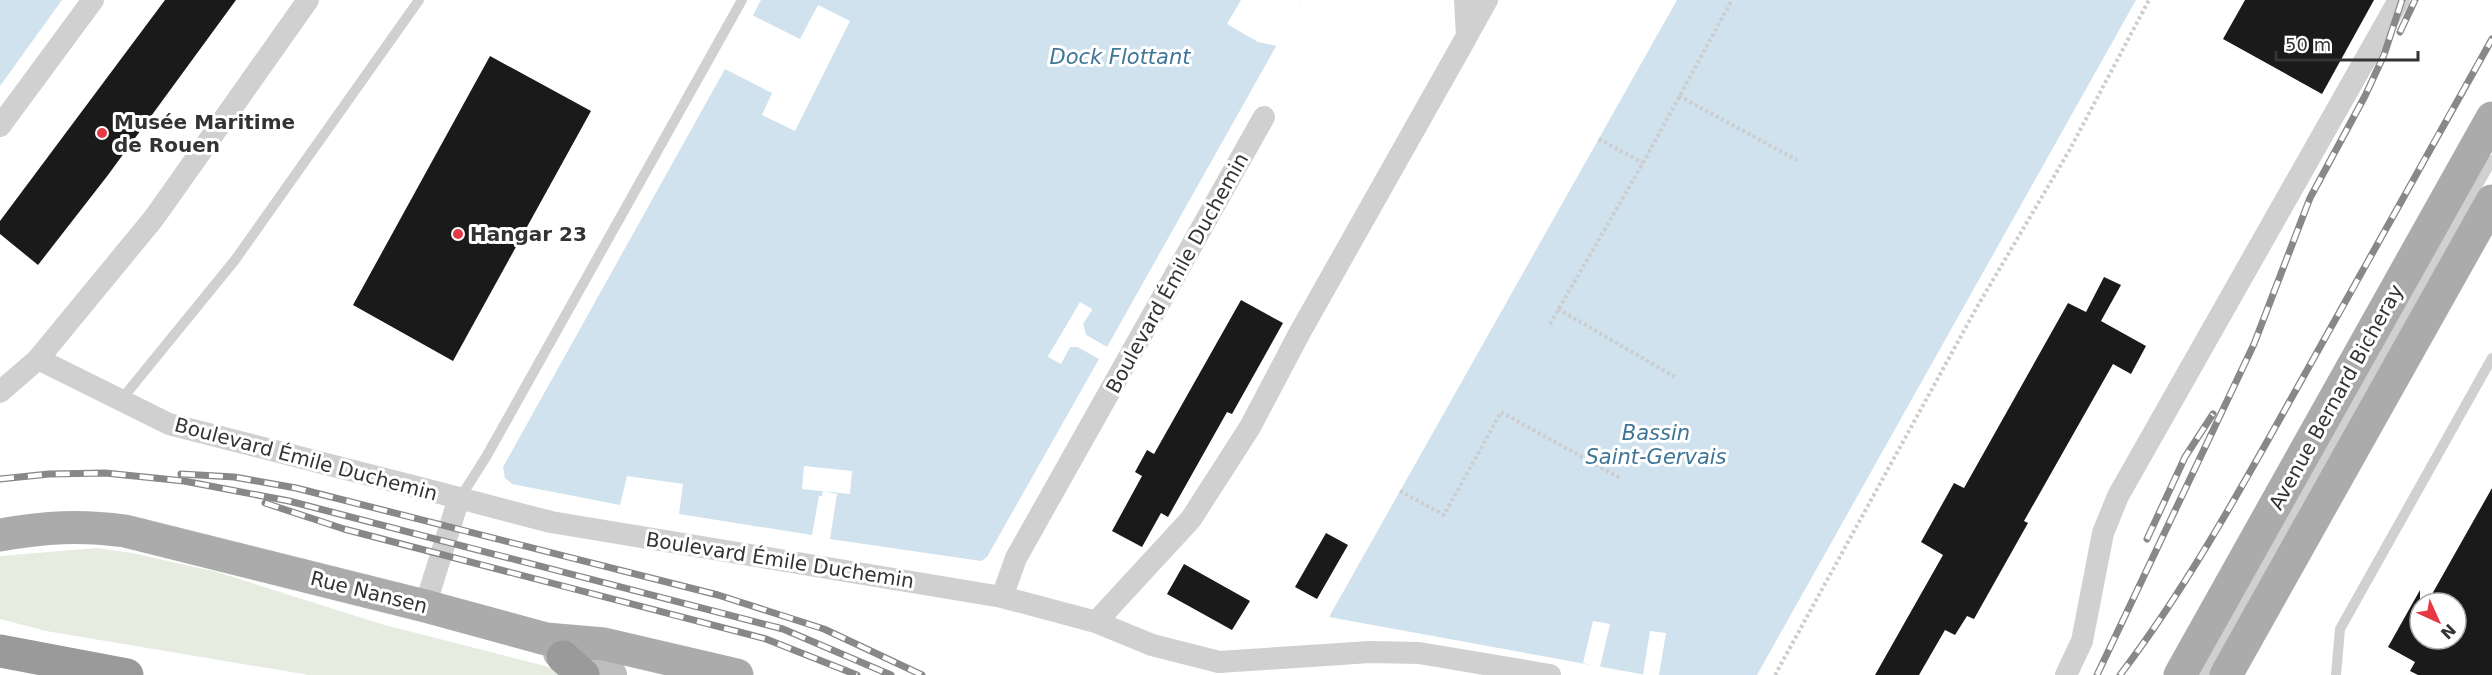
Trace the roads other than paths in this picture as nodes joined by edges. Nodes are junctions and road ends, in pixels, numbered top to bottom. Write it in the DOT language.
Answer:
graph roads {
  1 [pos="93,0"];
  2 [pos="308,0"];
  3 [pos="418,0"];
  4 [pos="742,0"];
  5 [pos="1465,0"];
  6 [pos="1487,0"];
  7 [pos="2399,0"];
  8 [pos="1467,36"];
  9 [pos="1264,117"];
  10 [pos="2492,118"];
  11 [pos="0,126"];
  12 [pos="2492,160"];
  13 [pos="2492,201"];
  14 [pos="38,358"];
  15 [pos="2492,358"];
  16 [pos="0,392"];
  17 [pos="121,400"];
  18 [pos="459,498"];
  19 [pos="0,535"];
  20 [pos="1002,597"];
  21 [pos="425,606"];
  22 [pos="1096,622"];
  23 [pos="0,651"];
  24 [pos="564,657"];
  25 [pos="608,659"];
  26 [pos="127,675"];
  27 [pos="671,675"];
  28 [pos="737,675"];
  29 [pos="1550,675"];
  30 [pos="2066,675"];
  31 [pos="2180,675"];
  32 [pos="2204,675"];
  33 [pos="2226,675"];
  34 [pos="2336,675"];
  1 -- 11 [label="street"];
  2 -- 14 [label="street"];
  3 -- 17 [label="lane"];
  4 -- 18 [label="lane"];
  5 -- 8 [label="street"];
  6 -- 8 [label="street"];
  7 -- 30 [label="street"];
  8 -- 22 [label="street"];
  9 -- 20 [label="street, Boulevard Émile Duchemin"];
  10 -- 31 [label="main road, Avenue Bernard Bicheray"];
  12 -- 32 [label="lane"];
  13 -- 33 [label="main road, Avenue Bernard Bicheray"];
  14 -- 16 [label="street"];
  14 -- 17 [label="street, Boulevard Émile Duchemin"];
  15 -- 34 [label="lane"];
  17 -- 18 [label="street, Boulevard Émile Duchemin"];
  18 -- 20 [label="street, Boulevard Émile Duchemin"];
  18 -- 21 [label="street"];
  19 -- 21 [label="main road, Rue Nansen"];
  20 -- 22 [label="street"];
  21 -- 24 [label="main road, Rue Nansen"];
  22 -- 29 [label="street"];
  23 -- 26 [label="highway"];
  24 -- 25 [label="main road, Rue Nansen"];
  25 -- 27 [label="main road"];
  25 -- 28 [label="main road, Rue Nansen"];
}
